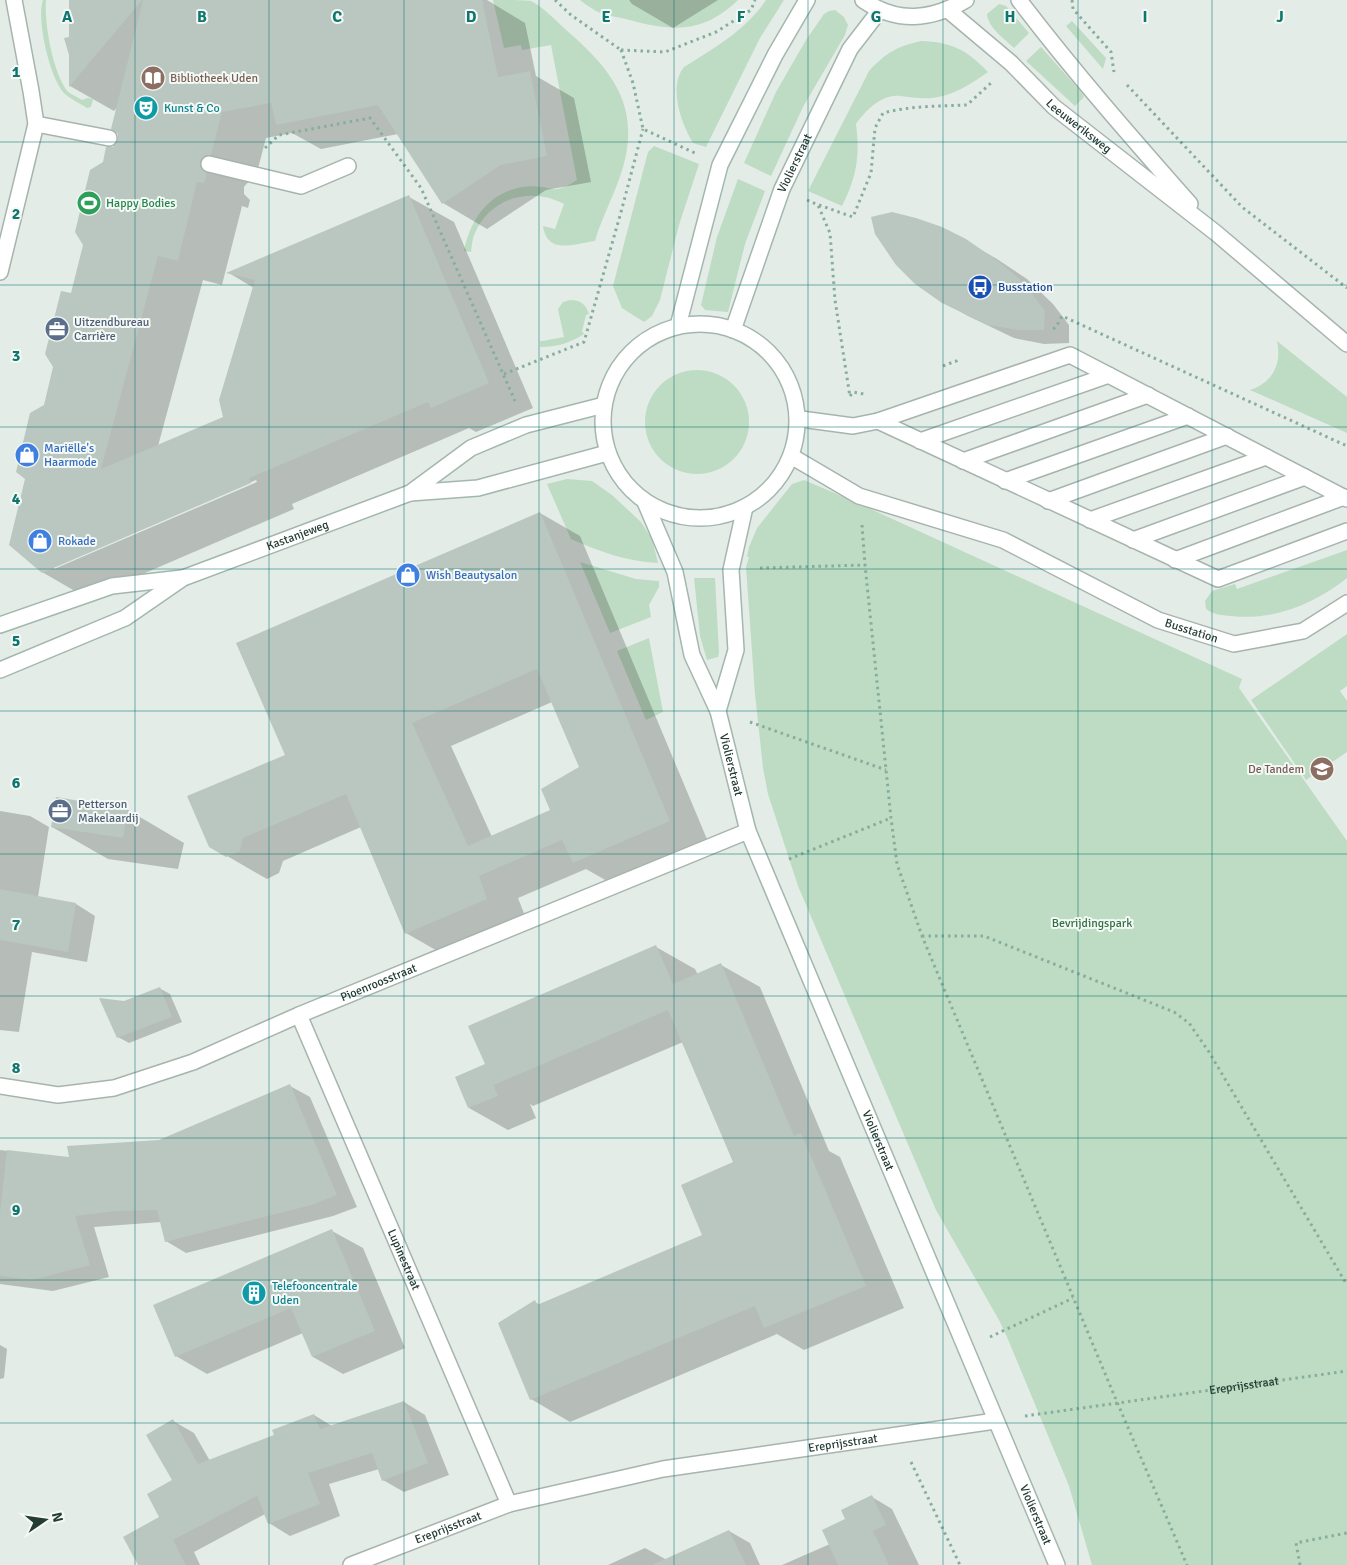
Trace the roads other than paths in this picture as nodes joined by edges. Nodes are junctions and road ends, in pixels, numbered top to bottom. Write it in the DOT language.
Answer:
graph roads {
  1 [pos="14,0"];
  2 [pos="807,0"];
  3 [pos="863,0"];
  4 [pos="966,0"];
  5 [pos="1018,0"];
  6 [pos="880,10"];
  7 [pos="948,10"];
  8 [pos="36,124"];
  9 [pos="109,138"];
  10 [pos="209,164"];
  11 [pos="348,166"];
  12 [pos="1216,233"];
  13 [pos="0,272"];
  14 [pos="678,326"];
  15 [pos="733,330"];
  16 [pos="1347,344"];
  17 [pos="1109,375"];
  18 [pos="1148,395"];
  19 [pos="604,405"];
  20 [pos="1188,416"];
  21 [pos="801,419"];
  22 [pos="878,421"];
  23 [pos="1227,436"];
  24 [pos="920,441"];
  25 [pos="607,453"];
  26 [pos="791,456"];
  27 [pos="1266,457"];
  28 [pos="963,461"];
  29 [pos="1305,477"];
  30 [pos="1006,481"];
  31 [pos="410,493"];
  32 [pos="1346,498"];
  33 [pos="1048,501"];
  34 [pos="645,502"];
  35 [pos="745,507"];
  36 [pos="1090,520"];
  37 [pos="1347,531"];
  38 [pos="1133,540"];
  39 [pos="1175,560"];
  40 [pos="183,578"];
  41 [pos="1347,603"];
  42 [pos="0,625"];
  43 [pos="0,669"];
  44 [pos="718,711"];
  45 [pos="748,831"];
  46 [pos="299,1015"];
  47 [pos="0,1086"];
  48 [pos="995,1421"];
  49 [pos="509,1504"];
  50 [pos="354,1565"];
  51 [pos="1057,1565"];
  1 -- 8 [label="street"];
  2 -- 14 [label="street"];
  3 -- 6 [label="street"];
  4 -- 7 [label="street"];
  5 -- 12 [label="street, Leeuweriksweg"];
  6 -- 7 [label="street"];
  6 -- 15 [label="street, Violierstraat"];
  7 -- 12 [label="street, Leeuweriksweg"];
  8 -- 9 [label="street"];
  8 -- 13 [label="street"];
  10 -- 11 [label="street"];
  12 -- 16 [label="street, Leeuweriksweg"];
  14 -- 15 [label="street"];
  14 -- 19 [label="street"];
  15 -- 21 [label="street"];
  17 -- 18 [label="street"];
  17 -- 22 [label="street"];
  17 -- 24 [label="street"];
  18 -- 20 [label="street"];
  18 -- 28 [label="street"];
  19 -- 25 [label="street"];
  19 -- 31 [label="street, Kastanjeweg"];
  20 -- 23 [label="street"];
  20 -- 30 [label="street"];
  21 -- 22 [label="street"];
  21 -- 26 [label="street"];
  22 -- 24 [label="street"];
  23 -- 27 [label="street"];
  23 -- 33 [label="street"];
  24 -- 28 [label="street"];
  25 -- 31 [label="street, Kastanjeweg"];
  25 -- 34 [label="street"];
  26 -- 35 [label="street"];
  26 -- 41 [label="street, Busstation"];
  27 -- 29 [label="street"];
  27 -- 36 [label="street"];
  28 -- 30 [label="street"];
  29 -- 32 [label="street"];
  29 -- 38 [label="street"];
  30 -- 33 [label="street"];
  31 -- 40 [label="street, Kastanjeweg"];
  32 -- 39 [label="street"];
  33 -- 36 [label="street"];
  34 -- 35 [label="street"];
  34 -- 44 [label="street, Violierstraat"];
  35 -- 44 [label="street"];
  36 -- 38 [label="street"];
  37 -- 39 [label="street"];
  38 -- 39 [label="street"];
  40 -- 42 [label="street, Kastanjeweg"];
  40 -- 43 [label="street, Kastanjeweg"];
  44 -- 45 [label="street, Violierstraat"];
  45 -- 46 [label="street, Pioenroosstraat"];
  45 -- 48 [label="street, Violierstraat"];
  46 -- 47 [label="street, Pioenroosstraat"];
  46 -- 49 [label="street, Lupinestraat"];
  48 -- 49 [label="street, Ereprijsstraat"];
  48 -- 51 [label="street, Violierstraat"];
  49 -- 50 [label="street, Ereprijsstraat"];
}
